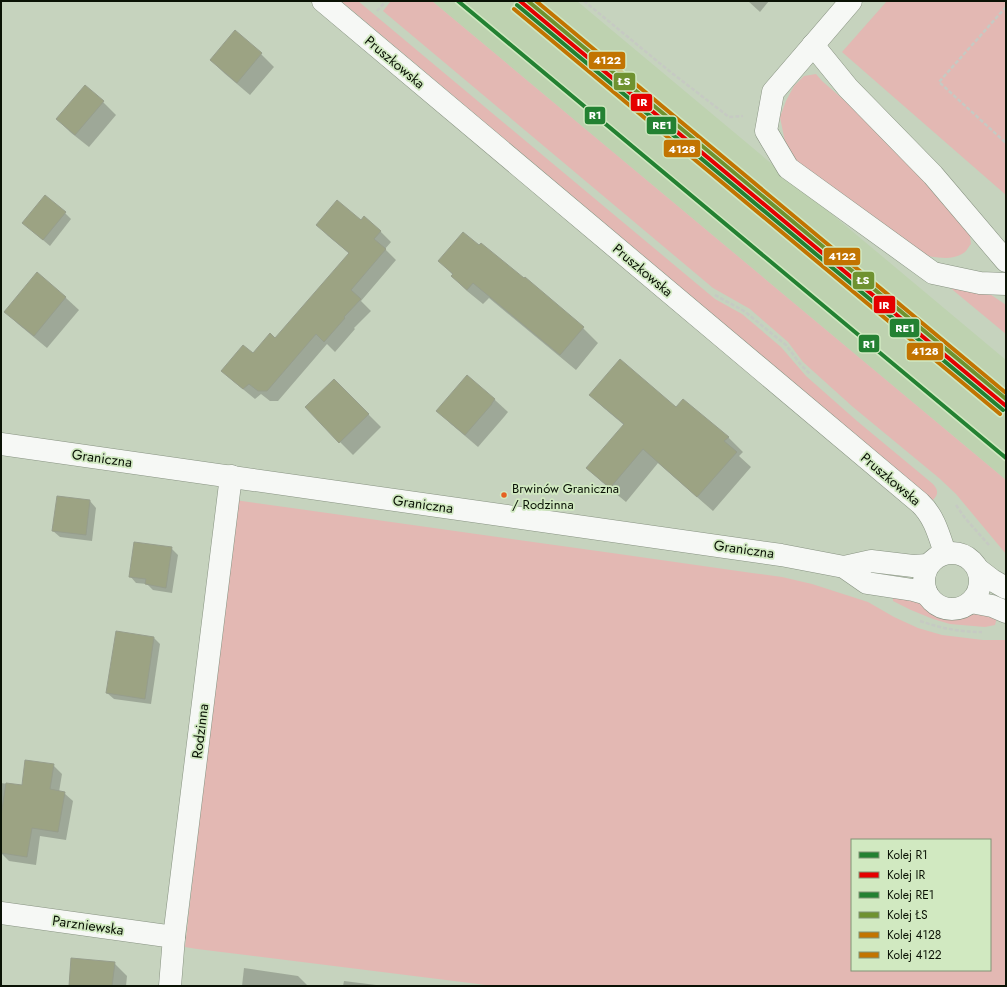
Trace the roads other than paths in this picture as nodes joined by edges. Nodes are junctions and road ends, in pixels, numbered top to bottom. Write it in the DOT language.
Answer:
graph roads {
  1 [pos="323,1"];
  2 [pos="851,1"];
  3 [pos="813,45"];
  4 [pos="1006,261"];
  5 [pos="1006,284"];
  6 [pos="1,444"];
  7 [pos="231,476"];
  8 [pos="937,559"];
  9 [pos="844,567"];
  10 [pos="979,570"];
  11 [pos="1006,588"];
  12 [pos="927,594"];
  13 [pos="971,602"];
  14 [pos="1006,612"];
  15 [pos="1,913"];
  16 [pos="174,937"];
  17 [pos="170,986"];
  1 -- 8 [label="street, Pruszkowska"];
  2 -- 3 [label="street"];
  3 -- 4 [label="street"];
  3 -- 5 [label="street"];
  6 -- 7 [label="street, Graniczna"];
  7 -- 9 [label="street, Graniczna"];
  7 -- 16 [label="street, Rodzinna"];
  8 -- 9 [label="street, Graniczna"];
  8 -- 10 [label="street"];
  8 -- 12 [label="street"];
  9 -- 12 [label="street, Graniczna"];
  10 -- 11 [label="street"];
  10 -- 13 [label="street"];
  12 -- 13 [label="street"];
  13 -- 14 [label="street"];
  15 -- 16 [label="street, Parzniewska"];
  16 -- 17 [label="street, Rodzinna"];
}
